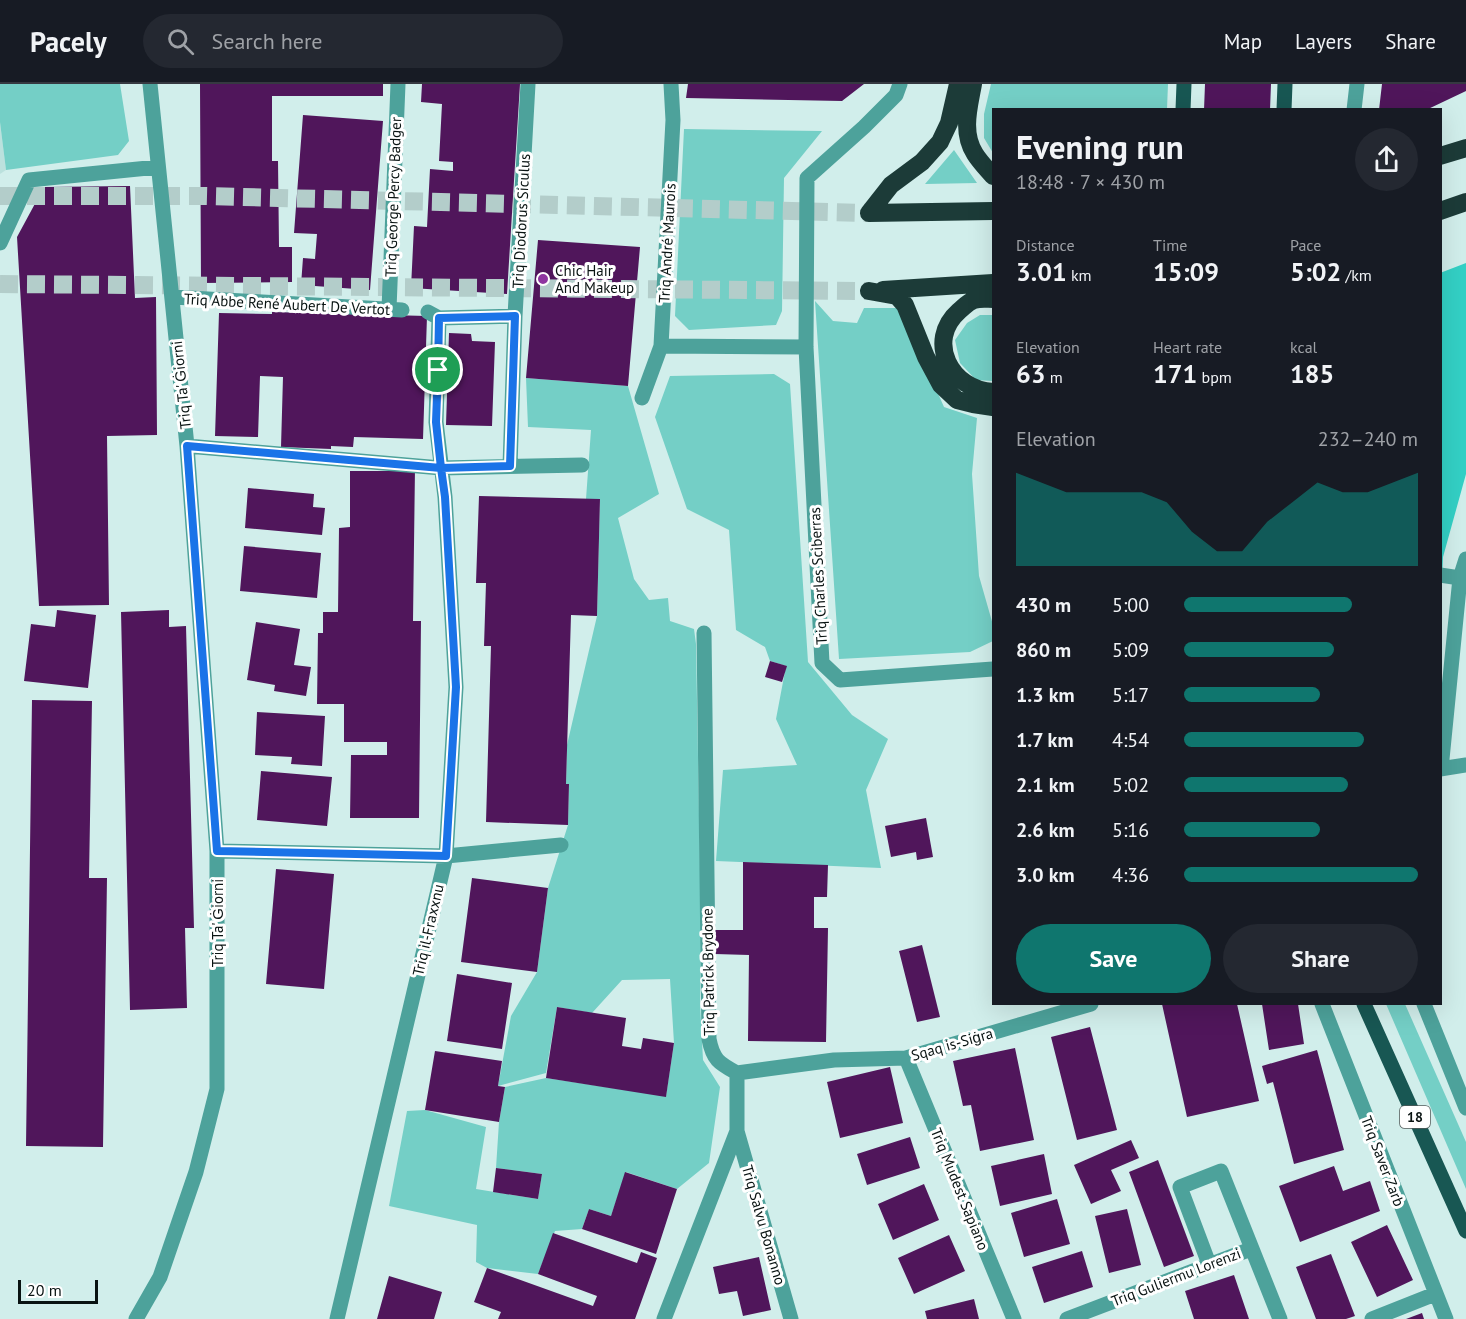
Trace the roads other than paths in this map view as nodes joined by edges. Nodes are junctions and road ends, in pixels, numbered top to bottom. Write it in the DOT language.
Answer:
graph roads {
  1 [pos="150,84"];
  2 [pos="398,84"];
  3 [pos="528,84"];
  4 [pos="671,84"];
  5 [pos="900,84"];
  6 [pos="958,84"];
  7 [pos="973,84"];
  8 [pos="1184,84"];
  9 [pos="1285,84"];
  10 [pos="1357,84"];
  11 [pos="1183,108"];
  12 [pos="1284,108"];
  13 [pos="1354,108"];
  14 [pos="1466,147"];
  15 [pos="1442,155"];
  16 [pos="158,166"];
  17 [pos="992,175"];
  18 [pos="1466,202"];
  19 [pos="1442,210"];
  20 [pos="992,211"];
  21 [pos="0,243"];
  22 [pos="992,283"];
  23 [pos="173,297"];
  24 [pos="992,299"];
  25 [pos="395,310"];
  26 [pos="515,316"];
  27 [pos="661,346"];
  28 [pos="806,347"];
  29 [pos="992,392"];
  30 [pos="642,398"];
  31 [pos="992,407"];
  32 [pos="187,446"];
  33 [pos="582,465"];
  34 [pos="510,466"];
  35 [pos="441,468"];
  36 [pos="1466,559"];
  37 [pos="1442,575"];
  38 [pos="1460,578"];
  39 [pos="704,633"];
  40 [pos="992,669"];
  41 [pos="1442,750"];
  42 [pos="1466,765"];
  43 [pos="1442,769"];
  44 [pos="561,844"];
  45 [pos="217,851"];
  46 [pos="446,856"];
  47 [pos="1088,1005"];
  48 [pos="1322,1005"];
  49 [pos="1364,1005"];
  50 [pos="1424,1005"];
  51 [pos="906,1058"];
  52 [pos="737,1073"];
  53 [pos="1466,1108"];
  54 [pos="737,1131"];
  55 [pos="1466,1231"];
  56 [pos="1251,1249"];
  57 [pos="1209,1264"];
  58 [pos="1435,1294"];
  59 [pos="136,1319"];
  60 [pos="337,1319"];
  61 [pos="664,1319"];
  62 [pos="791,1319"];
  63 [pos="1014,1319"];
  64 [pos="1067,1319"];
  65 [pos="1280,1319"];
  66 [pos="1372,1319"];
  67 [pos="1446,1319"];
  1 -- 16 [label="street, Triq Ta' Ġiorni"];
  2 -- 25 [label="street, Triq George Percy Badger"];
  3 -- 26 [label="street, Triq Diodorus Siculus"];
  4 -- 27 [label="street, Triq André Maurois"];
  5 -- 28 [label="street, Triq Charles Sciberras"];
  6 -- 20 [label="highway"];
  7 -- 17 [label="highway"];
  8 -- 11 [label="main road"];
  9 -- 12 [label="main road"];
  10 -- 13 [label="street"];
  14 -- 15 [label="highway"];
  16 -- 21 [label="street"];
  16 -- 23 [label="street, Triq Ta' Ġiorni"];
  18 -- 19 [label="highway"];
  22 -- 31 [label="highway"];
  23 -- 25 [label="street, Triq Abbe René Aubert De Vertot"];
  23 -- 32 [label="street, Triq Ta' Ġiorni"];
  24 -- 29 [label="highway"];
  26 -- 34 [label="street, Triq Diodorus Siculus"];
  26 -- 35 [label="street, Triq il-Fraxxnu"];
  27 -- 28 [label="street"];
  27 -- 30 [label="street, Triq André Maurois"];
  28 -- 40 [label="street, Triq Charles Sciberras"];
  32 -- 35 [label="street"];
  32 -- 45 [label="street, Triq Ta' Ġiorni"];
  33 -- 34 [label="street"];
  34 -- 35 [label="street"];
  35 -- 46 [label="street, Triq il-Fraxxnu"];
  36 -- 38 [label="street"];
  37 -- 38 [label="street"];
  38 -- 41 [label="street"];
  39 -- 52 [label="street, Triq Patrick Brydone"];
  42 -- 43 [label="street"];
  44 -- 46 [label="street"];
  45 -- 46 [label="street"];
  45 -- 59 [label="street, Triq Ta' Ġiorni"];
  46 -- 60 [label="street, Triq il-Fraxxnu"];
  47 -- 51 [label="street, Sqaq is-Siġra"];
  48 -- 58 [label="street, Triq Saver Zarb"];
  49 -- 55 [label="main road, 18"];
  50 -- 53 [label="street"];
  51 -- 52 [label="street, Sqaq is-Siġra"];
  51 -- 63 [label="street, Triq Mudest Sapiano"];
  52 -- 54 [label="street"];
  54 -- 61 [label="street"];
  54 -- 62 [label="street, Triq Salvu Bonanno"];
  56 -- 57 [label="street, Triq Guliermu Lorenzi"];
  56 -- 57 [label="street"];
  56 -- 65 [label="street"];
  57 -- 64 [label="street, Triq Guliermu Lorenzi"];
  58 -- 66 [label="street"];
  58 -- 67 [label="street, Triq Saver Zarb"];
}
